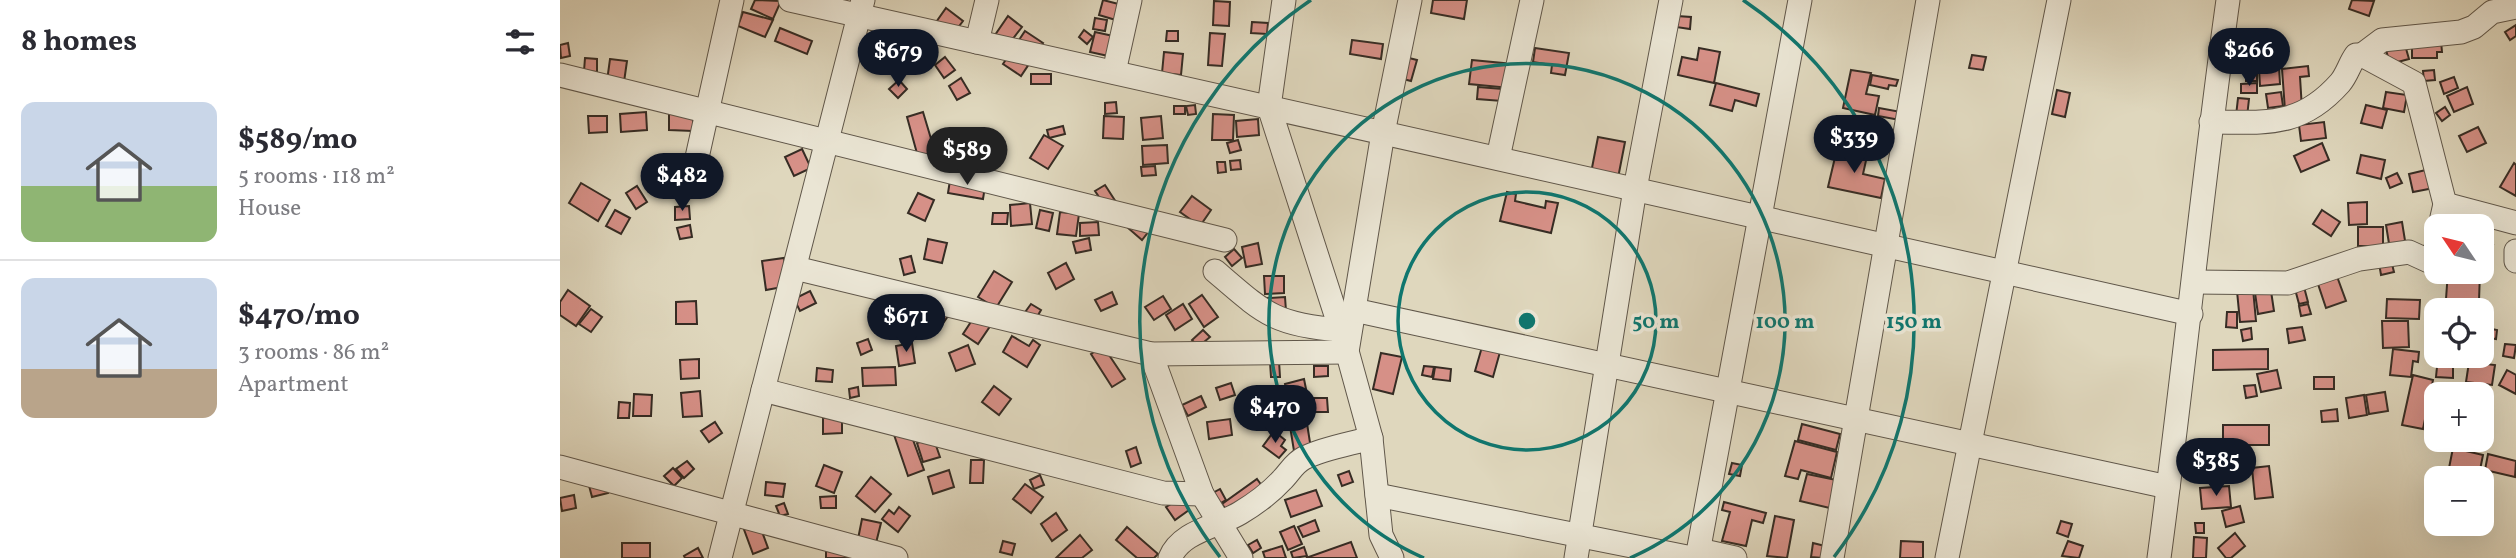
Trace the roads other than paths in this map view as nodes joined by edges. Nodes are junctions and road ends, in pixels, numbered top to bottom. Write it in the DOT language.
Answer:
graph roads {
  1 [pos="732,0"];
  2 [pos="790,0"];
  3 [pos="987,0"];
  4 [pos="1130,0"];
  5 [pos="1284,0"];
  6 [pos="1410,0"];
  7 [pos="1532,0"];
  8 [pos="1671,0"];
  9 [pos="1800,0"];
  10 [pos="1928,0"];
  11 [pos="2059,0"];
  12 [pos="2228,0"];
  13 [pos="2513,0"];
  14 [pos="2516,7"];
  15 [pos="861,8"];
  16 [pos="977,42"];
  17 [pos="2362,55"];
  18 [pos="1114,72"];
  19 [pos="560,75"];
  20 [pos="1269,107"];
  21 [pos="708,111"];
  22 [pos="2211,122"];
  23 [pos="1383,133"];
  24 [pos="828,141"];
  25 [pos="1498,159"];
  26 [pos="694,171"];
  27 [pos="1634,189"];
  28 [pos="2443,214"];
  29 [pos="1760,217"];
  30 [pos="2494,221"];
  31 [pos="2516,223"];
  32 [pos="1225,240"];
  33 [pos="1884,245"];
  34 [pos="2516,251"];
  35 [pos="2424,258"];
  36 [pos="2516,261"];
  37 [pos="795,268"];
  38 [pos="1215,271"];
  39 [pos="2004,272"];
  40 [pos="2194,282"];
  41 [pos="1354,310"];
  42 [pos="2191,314"];
  43 [pos="1340,330"];
  44 [pos="1348,352"];
  45 [pos="1151,354"];
  46 [pos="1607,365"];
  47 [pos="763,390"];
  48 [pos="1728,392"];
  49 [pos="1855,419"];
  50 [pos="1371,438"];
  51 [pos="1970,444"];
  52 [pos="560,467"];
  53 [pos="2168,487"];
  54 [pos="1202,494"];
  55 [pos="1377,495"];
  56 [pos="731,513"];
  57 [pos="1221,524"];
  58 [pos="1578,547"];
  59 [pos="1696,556"];
  60 [pos="720,558"];
  61 [pos="896,558"];
  62 [pos="1170,558"];
  63 [pos="1241,558"];
  64 [pos="1392,558"];
  65 [pos="1735,558"];
  66 [pos="1832,558"];
  67 [pos="1947,558"];
  68 [pos="2159,558"];
  1 -- 21 [label="street"];
  2 -- 15 [label="street"];
  3 -- 16 [label="street"];
  4 -- 18 [label="street"];
  5 -- 20 [label="street"];
  6 -- 23 [label="street"];
  7 -- 25 [label="street"];
  8 -- 27 [label="street"];
  9 -- 29 [label="street"];
  10 -- 33 [label="street"];
  11 -- 39 [label="street"];
  12 -- 22 [label="street"];
  13 -- 14 [label="street"];
  14 -- 17 [label="street"];
  15 -- 16 [label="street"];
  15 -- 24 [label="street"];
  16 -- 18 [label="street"];
  17 -- 22 [label="street"];
  17 -- 28 [label="street"];
  18 -- 20 [label="street"];
  19 -- 21 [label="street"];
  20 -- 23 [label="street"];
  20 -- 43 [label="street"];
  21 -- 24 [label="street"];
  21 -- 26 [label="street"];
  22 -- 40 [label="street"];
  23 -- 25 [label="street"];
  23 -- 41 [label="street"];
  24 -- 32 [label="street"];
  24 -- 37 [label="street"];
  25 -- 27 [label="street"];
  27 -- 29 [label="street"];
  27 -- 46 [label="street"];
  29 -- 33 [label="street"];
  29 -- 48 [label="street"];
  30 -- 31 [label="street"];
  33 -- 39 [label="street"];
  33 -- 49 [label="street"];
  34 -- 36 [label="street"];
  35 -- 40 [label="street"];
  37 -- 45 [label="street"];
  37 -- 47 [label="street"];
  38 -- 43 [label="street"];
  39 -- 42 [label="street"];
  39 -- 51 [label="street"];
  40 -- 42 [label="street"];
  41 -- 44 [label="street"];
  41 -- 46 [label="street"];
  42 -- 53 [label="street"];
  43 -- 44 [label="street"];
  44 -- 45 [label="street"];
  44 -- 50 [label="street"];
  45 -- 54 [label="street"];
  46 -- 48 [label="street"];
  46 -- 58 [label="street"];
  47 -- 54 [label="street"];
  47 -- 56 [label="street"];
  48 -- 49 [label="street"];
  48 -- 59 [label="street"];
  49 -- 51 [label="street"];
  49 -- 66 [label="street"];
  50 -- 55 [label="street"];
  50 -- 57 [label="street"];
  51 -- 53 [label="street"];
  51 -- 67 [label="street"];
  52 -- 56 [label="street"];
  53 -- 68 [label="street"];
  54 -- 57 [label="street"];
  55 -- 58 [label="street"];
  55 -- 64 [label="street"];
  56 -- 60 [label="street"];
  56 -- 61 [label="street"];
  57 -- 62 [label="street"];
  57 -- 63 [label="street"];
  58 -- 59 [label="street"];
  59 -- 65 [label="street"];
}
